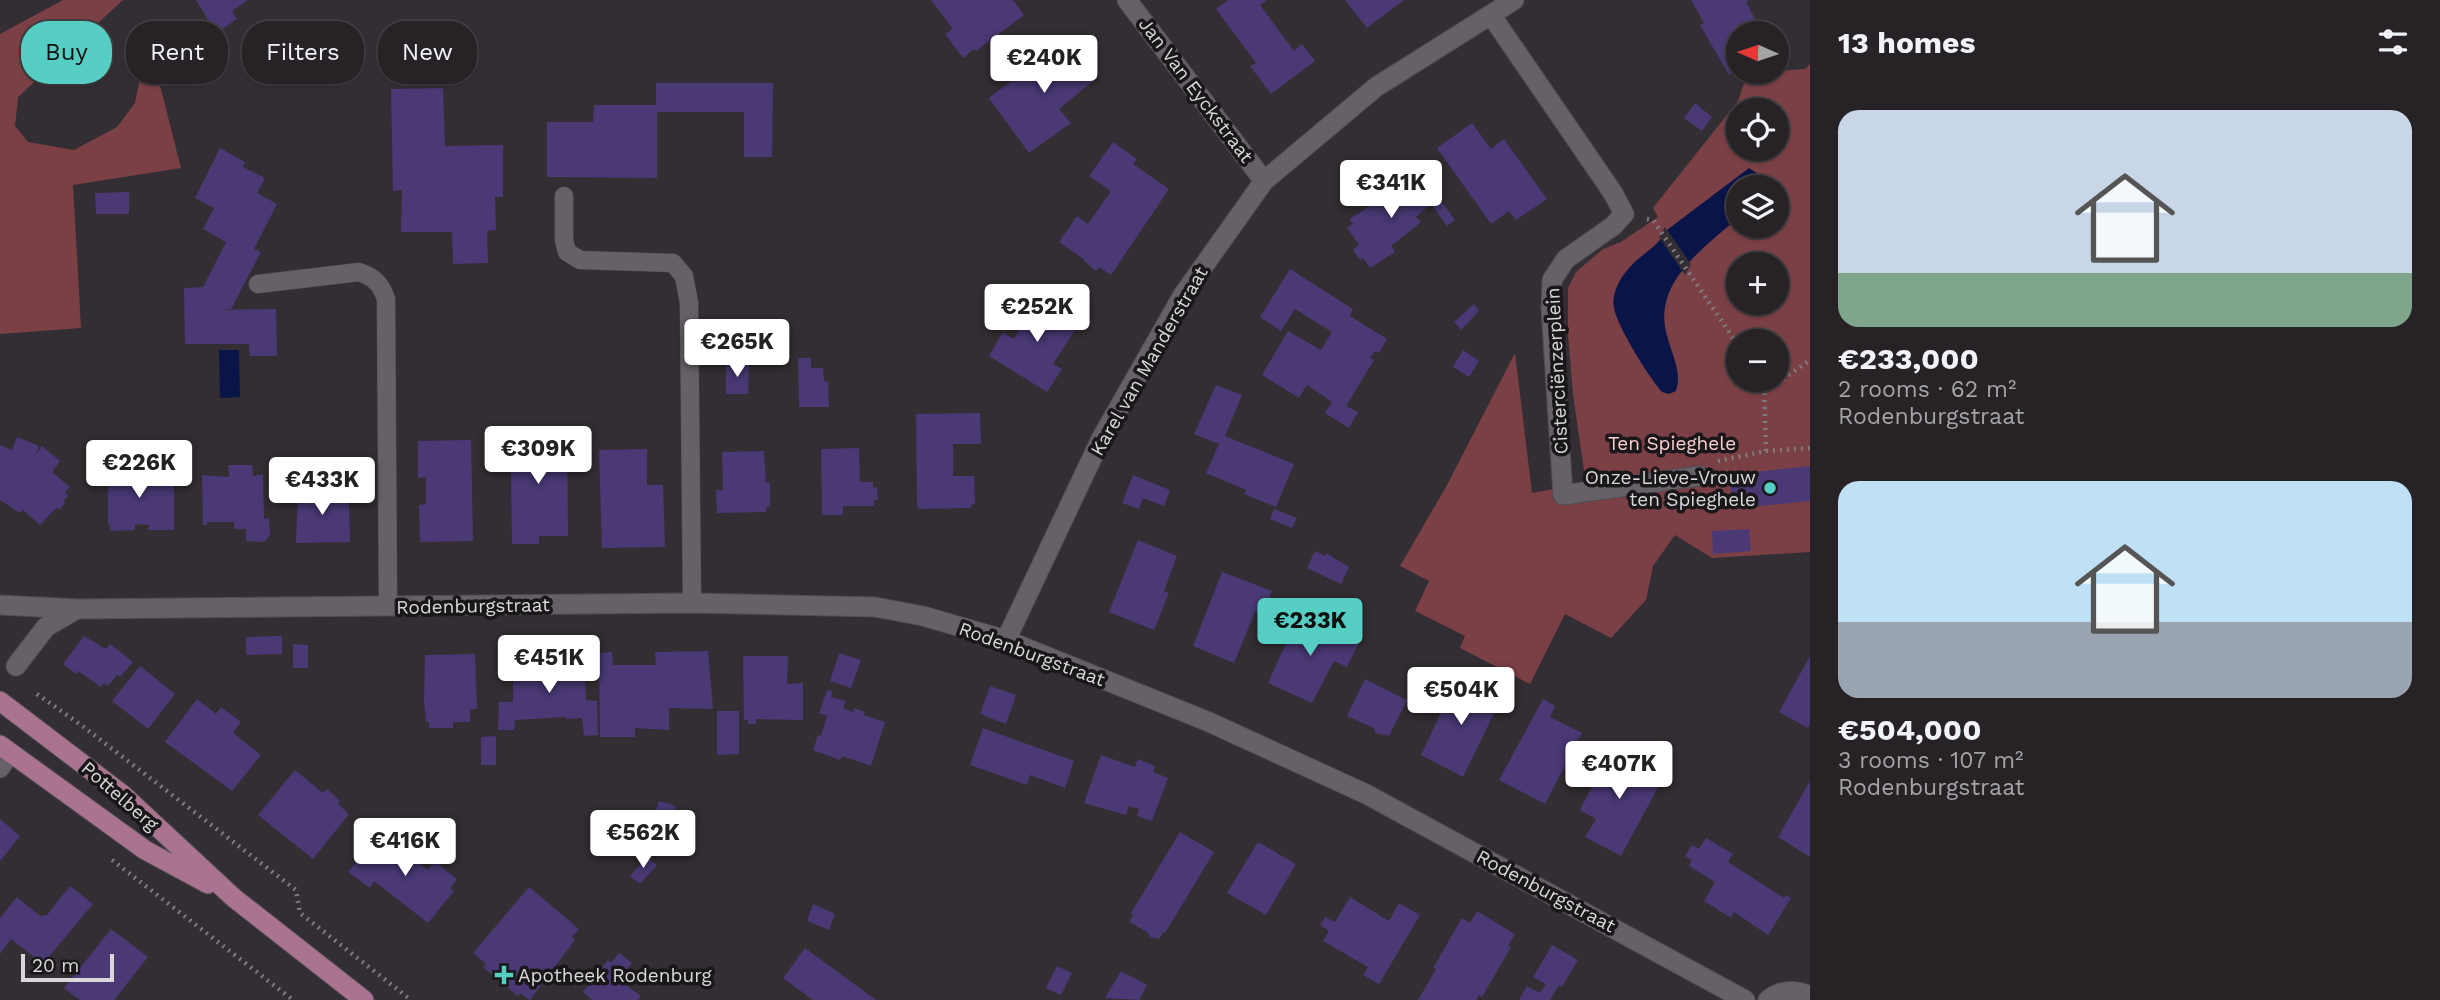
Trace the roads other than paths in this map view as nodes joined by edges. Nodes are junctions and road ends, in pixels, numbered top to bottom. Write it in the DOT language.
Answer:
graph roads {
  1 [pos="1127,0"];
  2 [pos="1514,0"];
  3 [pos="1492,15"];
  4 [pos="1264,181"];
  5 [pos="564,196"];
  6 [pos="258,284"];
  7 [pos="1699,476"];
  8 [pos="692,603"];
  9 [pos="0,605"];
  10 [pos="387,606"];
  11 [pos="78,609"];
  12 [pos="1006,640"];
  13 [pos="16,666"];
  14 [pos="0,701"];
  15 [pos="3,755"];
  16 [pos="234,898"];
  17 [pos="1810,996"];
  18 [pos="364,1000"];
  19 [pos="1745,1000"];
  20 [pos="1768,1000"];
  1 -- 4 [label="street, Jan Van Eyckstraat"];
  2 -- 3 [label="street, Karel van Manderstraat"];
  3 -- 4 [label="street, Karel van Manderstraat"];
  3 -- 7 [label="street, Cisterciënzerplein"];
  4 -- 12 [label="street, Karel van Manderstraat"];
  5 -- 8 [label="lane"];
  6 -- 10 [label="lane"];
  8 -- 10 [label="street, Rodenburgstraat"];
  8 -- 12 [label="street, Rodenburgstraat"];
  9 -- 11 [label="street, Rodenburgstraat"];
  10 -- 11 [label="street, Rodenburgstraat"];
  11 -- 13 [label="street, Rodenburgstraat"];
  12 -- 19 [label="street, Rodenburgstraat"];
  14 -- 16 [label="main road, Pottelberg"];
  15 -- 16 [label="main road, Pottelberg"];
  16 -- 18 [label="main road, Pottelberg"];
  17 -- 20 [label="street"];
}
